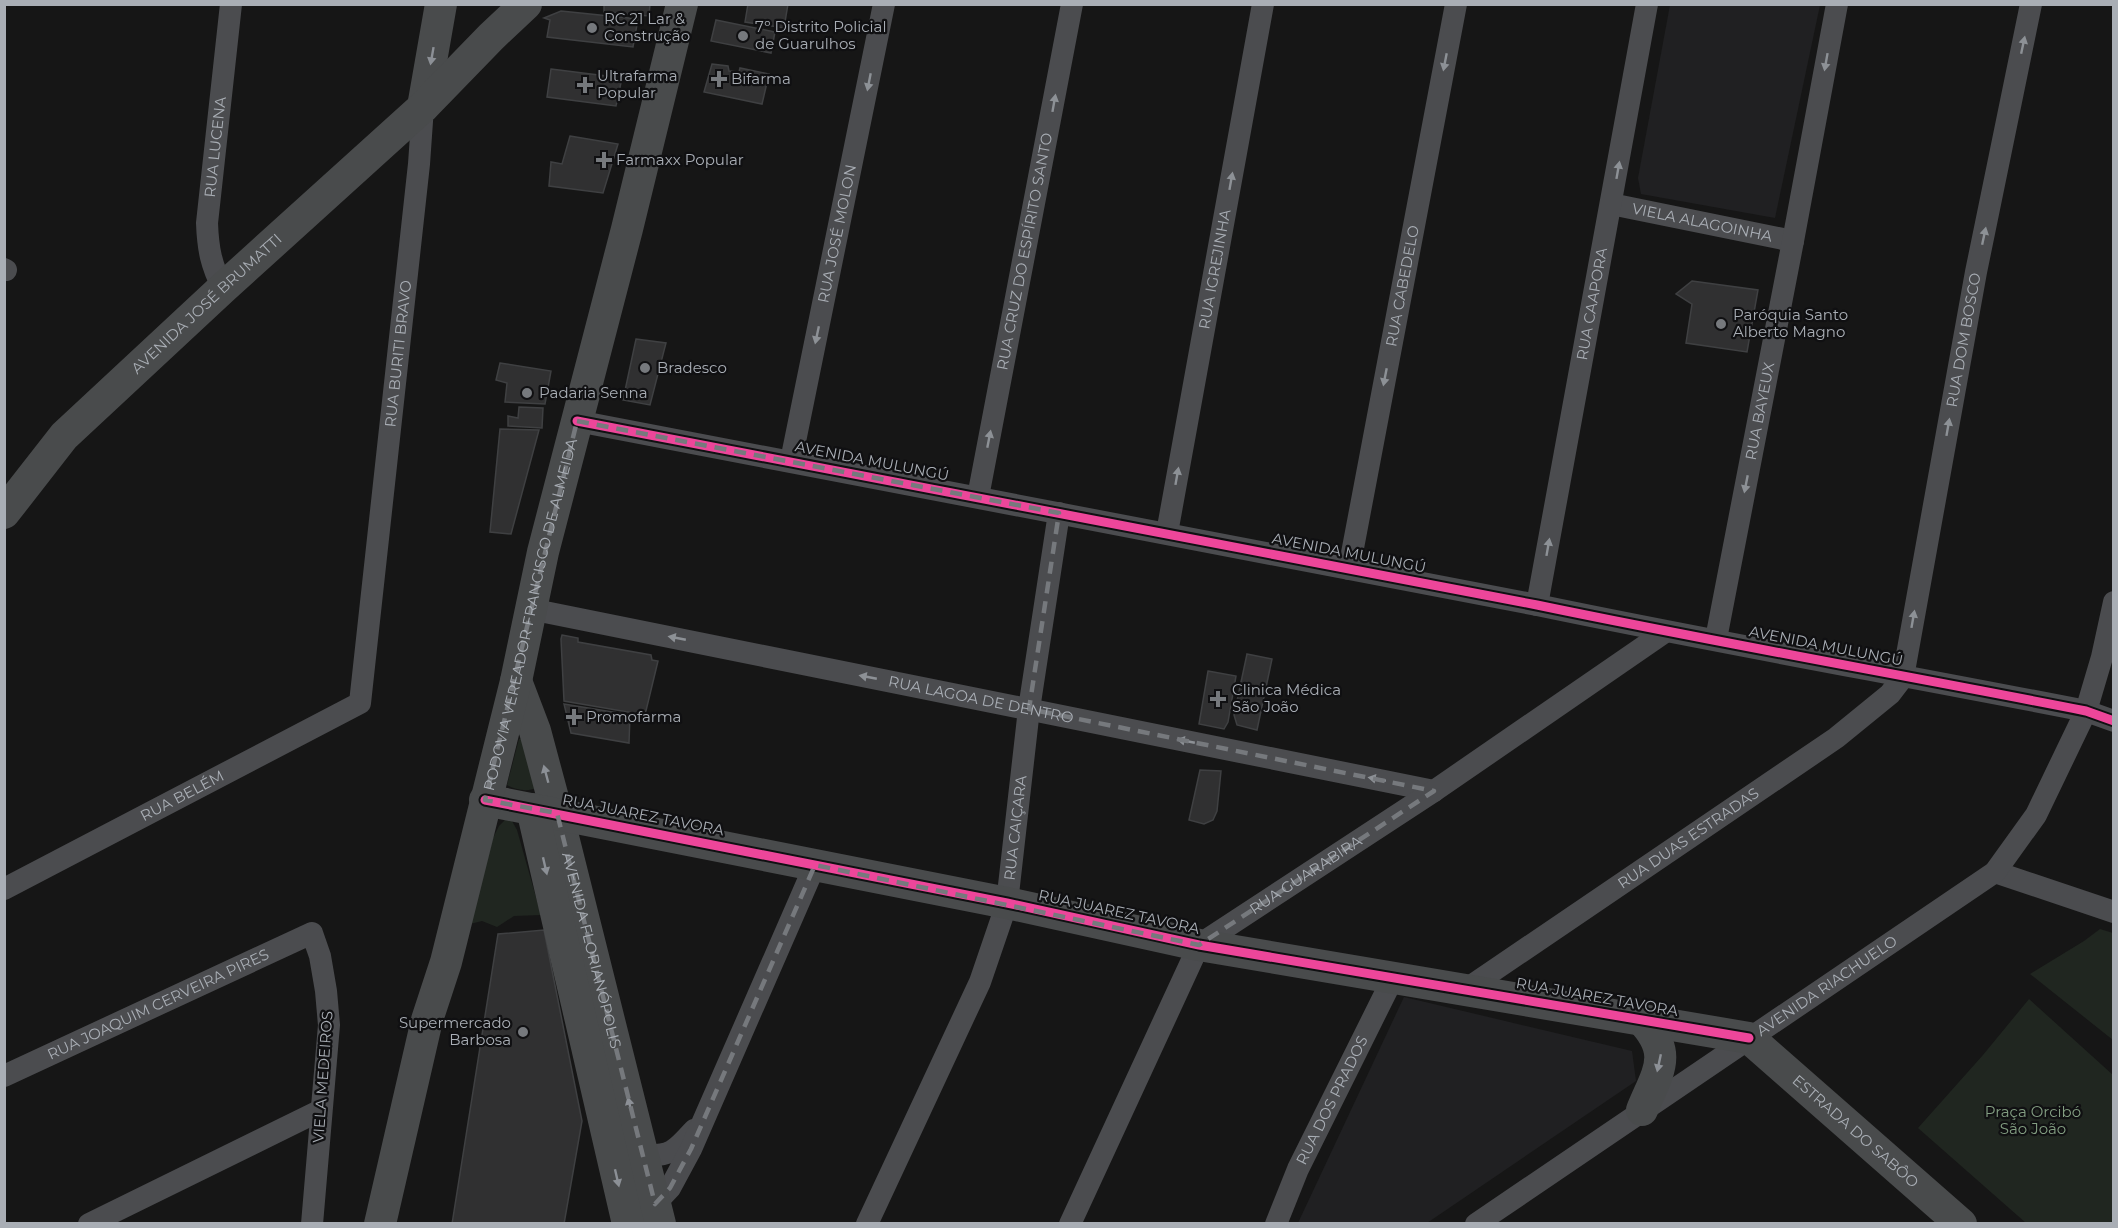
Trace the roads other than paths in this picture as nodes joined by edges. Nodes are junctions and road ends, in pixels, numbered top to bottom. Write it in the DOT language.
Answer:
graph roads {
  1 [pos="231,4"];
  2 [pos="441,4"];
  3 [pos="447,4"];
  4 [pos="526,4"];
  5 [pos="682,4"];
  6 [pos="884,4"];
  7 [pos="1072,4"];
  8 [pos="1263,4"];
  9 [pos="1456,4"];
  10 [pos="1647,4"];
  11 [pos="1837,4"];
  12 [pos="2031,4"];
  13 [pos="491,37"];
  14 [pos="423,108"];
  15 [pos="1611,204"];
  16 [pos="1793,241"];
  17 [pos="223,288"];
  18 [pos="577,421"];
  19 [pos="791,461"];
  20 [pos="978,497"];
  21 [pos="4,513"];
  22 [pos="1059,513"];
  23 [pos="1167,533"];
  24 [pos="1349,569"];
  25 [pos="2114,602"];
  26 [pos="1537,605"];
  27 [pos="530,609"];
  28 [pos="1665,632"];
  29 [pos="1716,639"];
  30 [pos="1903,677"];
  31 [pos="516,681"];
  32 [pos="360,703"];
  33 [pos="1029,709"];
  34 [pos="2086,711"];
  35 [pos="2114,721"];
  36 [pos="1434,790"];
  37 [pos="485,800"];
  38 [pos="544,811"];
  39 [pos="815,866"];
  40 [pos="1995,872"];
  41 [pos="5,889"];
  42 [pos="1007,903"];
  43 [pos="2114,912"];
  44 [pos="312,933"];
  45 [pos="1200,945"];
  46 [pos="1393,978"];
  47 [pos="1465,990"];
  48 [pos="1641,1019"];
  49 [pos="1749,1038"];
  50 [pos="4,1076"];
  51 [pos="321,1110"];
  52 [pos="1642,1110"];
  53 [pos="705,1118"];
  54 [pos="643,1155"];
  55 [pos="657,1214"];
  56 [pos="89,1224"];
  57 [pos="312,1224"];
  58 [pos="380,1224"];
  59 [pos="627,1224"];
  60 [pos="867,1224"];
  61 [pos="1070,1224"];
  62 [pos="1276,1224"];
  63 [pos="1476,1224"];
  64 [pos="1961,1224"];
  1 -- 17 [label="street, RUA LUCENA"];
  2 -- 14 [label="street, RUA BURITI BRAVO, one-way"];
  3 -- 13 [label="street"];
  4 -- 13 [label="street, AVENIDA JOSÉ BRUMATTI"];
  5 -- 18 [label="street, RODOVIA VEREADOR FRANCISCO DE ALMEIDA"];
  6 -- 19 [label="street, RUA JOSÉ MOLON, one-way"];
  20 -- 7 [label="street, RUA CRUZ DO ESPÍRITO SANTO, one-way"];
  23 -- 8 [label="street, RUA IGREJINHA, one-way"];
  9 -- 24 [label="street, RUA CABEDELO, one-way"];
  15 -- 10 [label="street, RUA CAAPORA, one-way"];
  11 -- 16 [label="street, RUA BAYEUX, one-way"];
  30 -- 12 [label="street, RUA DOM BOSCO, one-way"];
  13 -- 14 [label="street, AVENIDA JOSÉ BRUMATTI"];
  14 -- 17 [label="street, AVENIDA JOSÉ BRUMATTI"];
  14 -- 32 [label="street, RUA BURITI BRAVO"];
  15 -- 16 [label="street, VIELA ALAGOINHA"];
  26 -- 15 [label="street, RUA CAAPORA, one-way"];
  16 -- 29 [label="street, RUA BAYEUX, one-way"];
  17 -- 21 [label="street, AVENIDA JOSÉ BRUMATTI"];
  18 -- 19 [label="street, AVENIDA MULUNGÚ"];
  18 -- 27 [label="street, RODOVIA VEREADOR FRANCISCO DE ALMEIDA"];
  19 -- 20 [label="street, AVENIDA MULUNGÚ"];
  20 -- 22 [label="street, AVENIDA MULUNGÚ"];
  22 -- 23 [label="street, AVENIDA MULUNGÚ"];
  22 -- 33 [label="street, RUA CAIÇARA"];
  23 -- 24 [label="street, AVENIDA MULUNGÚ"];
  24 -- 26 [label="street, AVENIDA MULUNGÚ"];
  25 -- 34 [label="street, AVENIDA RIACHUELO"];
  26 -- 28 [label="street, AVENIDA MULUNGÚ"];
  27 -- 31 [label="street, RODOVIA VEREADOR FRANCISCO DE ALMEIDA"];
  33 -- 27 [label="street, RUA LAGOA DE DENTRO, one-way"];
  28 -- 29 [label="street, AVENIDA MULUNGÚ"];
  28 -- 36 [label="street, RUA GUARABIRA"];
  29 -- 30 [label="street, AVENIDA MULUNGÚ"];
  30 -- 34 [label="street, AVENIDA MULUNGÚ"];
  30 -- 47 [label="street, RUA DUAS ESTRADAS"];
  31 -- 37 [label="street, RODOVIA VEREADOR FRANCISCO DE ALMEIDA"];
  38 -- 31 [label="street, AVENIDA FLORIANÓPOLIS, one-way"];
  32 -- 41 [label="street, RUA BELÉM"];
  36 -- 33 [label="street, RUA LAGOA DE DENTRO, one-way"];
  33 -- 42 [label="street, RUA CAIÇARA"];
  34 -- 35 [label="street, AVENIDA MULUNGÚ"];
  34 -- 40 [label="street, AVENIDA RIACHUELO"];
  36 -- 45 [label="street, RUA GUARABIRA"];
  37 -- 38 [label="street, RUA JUAREZ TAVORA"];
  37 -- 58 [label="street, RODOVIA VEREADOR FRANCISCO DE ALMEIDA"];
  38 -- 39 [label="street, RUA JUAREZ TAVORA"];
  54 -- 38 [label="street, AVENIDA FLORIANÓPOLIS, one-way"];
  38 -- 59 [label="street, AVENIDA FLORIANÓPOLIS, one-way"];
  39 -- 42 [label="street, RUA JUAREZ TAVORA"];
  39 -- 53 [label="street"];
  40 -- 43 [label="street"];
  40 -- 49 [label="street, AVENIDA RIACHUELO"];
  42 -- 45 [label="street, RUA JUAREZ TAVORA"];
  42 -- 60 [label="street, RUA CAIÇARA"];
  44 -- 50 [label="street, RUA JOAQUIM CERVEIRA PIRES"];
  44 -- 51 [label="street, VIELA MEDEIROS"];
  45 -- 46 [label="street, RUA JUAREZ TAVORA"];
  45 -- 61 [label="street"];
  46 -- 47 [label="street, RUA JUAREZ TAVORA"];
  46 -- 62 [label="street, RUA DOS PRADOS"];
  47 -- 48 [label="street, RUA JUAREZ TAVORA"];
  48 -- 49 [label="street, RUA JUAREZ TAVORA"];
  48 -- 52 [label="street, one-way"];
  49 -- 52 [label="street, AVENIDA RIACHUELO"];
  49 -- 64 [label="street, ESTRADA DO SABÔO"];
  51 -- 56 [label="street"];
  51 -- 57 [label="street, VIELA MEDEIROS"];
  52 -- 63 [label="street, AVENIDA RIACHUELO"];
  53 -- 54 [label="street"];
  53 -- 55 [label="street"];
  54 -- 55 [label="street, AVENIDA FLORIANÓPOLIS"];
}
